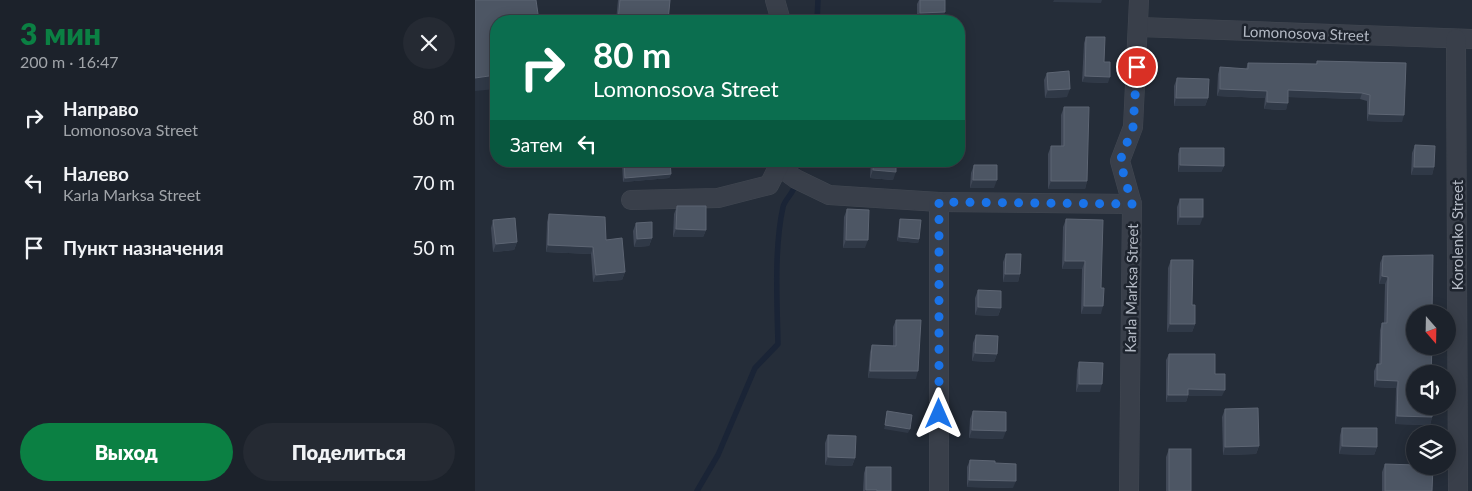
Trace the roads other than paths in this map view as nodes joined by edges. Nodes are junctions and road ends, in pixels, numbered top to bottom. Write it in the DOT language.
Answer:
graph roads {
  1 [pos="775,0"];
  2 [pos="1139,0"];
  3 [pos="779,15"];
  4 [pos="1139,27"];
  5 [pos="1464,39"];
  6 [pos="778,167"];
  7 [pos="782,167"];
  8 [pos="631,200"];
  9 [pos="939,202"];
  10 [pos="1132,204"];
  11 [pos="939,491"];
  12 [pos="1129,491"];
  13 [pos="1458,491"];
  1 -- 3 [label="street"];
  2 -- 4 [label="street, Karla Marksa Street"];
  4 -- 5 [label="street, Lomonosova Street"];
  4 -- 10 [label="street, Karla Marksa Street"];
  5 -- 13 [label="street, Korolenko Street"];
  6 -- 8 [label="street"];
  7 -- 9 [label="street"];
  9 -- 10 [label="street"];
  9 -- 11 [label="street"];
  10 -- 12 [label="street, Karla Marksa Street"];
}
